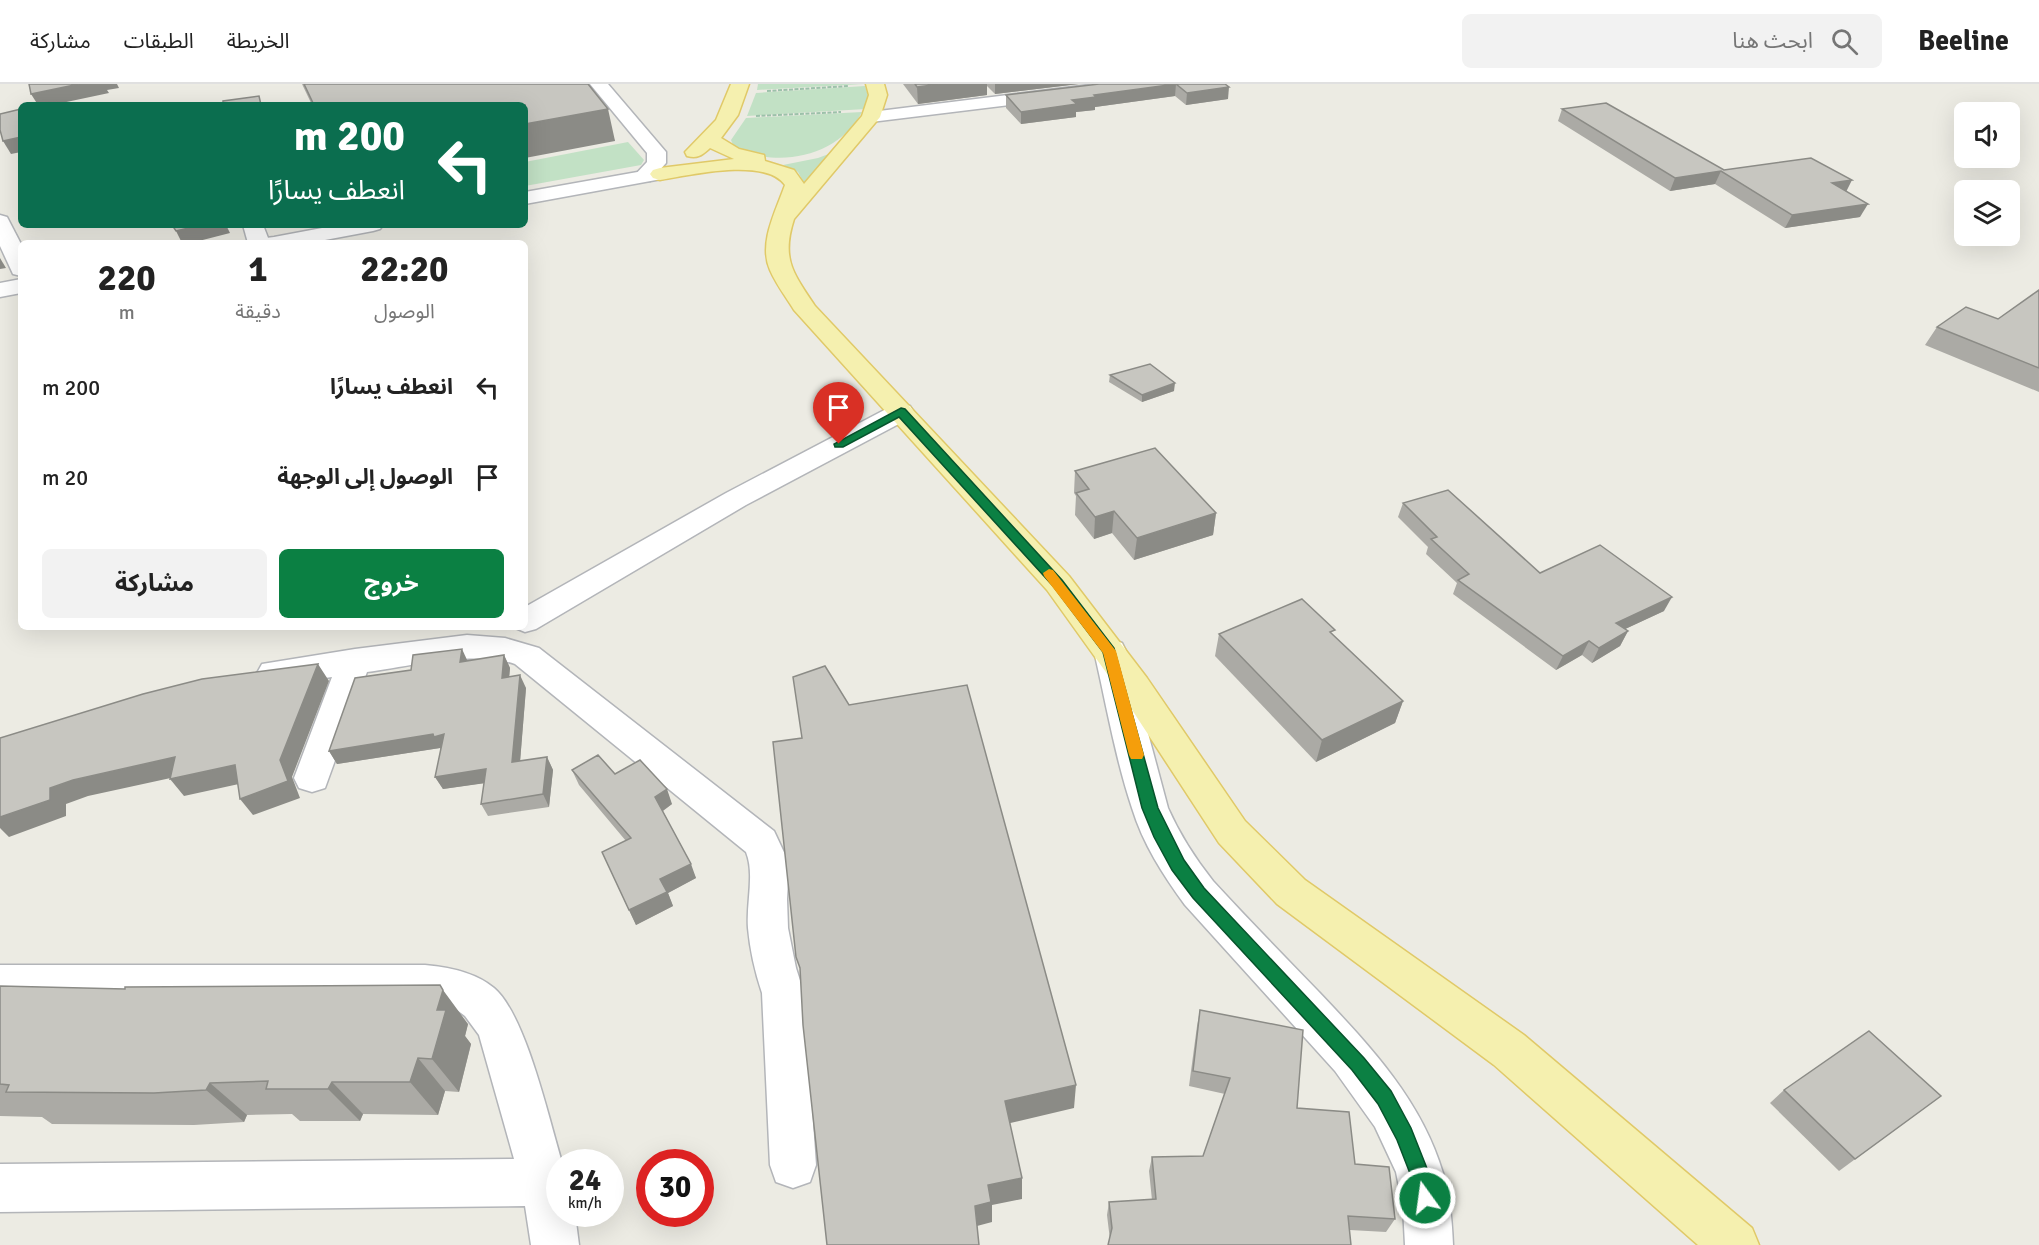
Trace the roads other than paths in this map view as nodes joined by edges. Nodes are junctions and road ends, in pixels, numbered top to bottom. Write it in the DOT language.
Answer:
graph roads {
  1 [pos="599,84"];
  2 [pos="875,84"];
  3 [pos="1139,84"];
  4 [pos="739,87"];
  5 [pos="872,114"];
  6 [pos="710,140"];
  7 [pos="848,142"];
  8 [pos="751,162"];
  9 [pos="652,176"];
  10 [pos="528,197"];
  11 [pos="785,218"];
  12 [pos="0,221"];
  13 [pos="356,228"];
  14 [pos="290,240"];
  15 [pos="18,262"];
  16 [pos="18,287"];
  17 [pos="0,290"];
  18 [pos="901,412"];
  19 [pos="528,619"];
  20 [pos="510,630"];
  21 [pos="482,646"];
  22 [pos="1110,651"];
  23 [pos="356,661"];
  24 [pos="241,677"];
  25 [pos="312,778"];
  26 [pos="0,984"];
  27 [pos="792,1165"];
  28 [pos="543,1182"];
  29 [pos="0,1188"];
  30 [pos="555,1245"];
  31 [pos="1430,1245"];
  32 [pos="1735,1245"];
  1 -- 9 [label="street"];
  2 -- 5 [label="main road"];
  3 -- 5 [label="street"];
  4 -- 6 [label="main road"];
  5 -- 7 [label="main road"];
  6 -- 8 [label="main road"];
  6 -- 9 [label="main road"];
  7 -- 8 [label="main road"];
  7 -- 11 [label="main road"];
  8 -- 9 [label="main road"];
  8 -- 11 [label="main road"];
  9 -- 10 [label="street"];
  11 -- 18 [label="main road"];
  12 -- 15 [label="street"];
  13 -- 14 [label="street"];
  16 -- 17 [label="street"];
  18 -- 19 [label="street"];
  18 -- 22 [label="main road"];
  20 -- 21 [label="street"];
  21 -- 23 [label="street"];
  21 -- 27 [label="street"];
  22 -- 31 [label="street"];
  22 -- 32 [label="main road"];
  23 -- 24 [label="street"];
  23 -- 25 [label="street"];
  26 -- 28 [label="street"];
  28 -- 29 [label="street"];
  28 -- 30 [label="street"];
}
